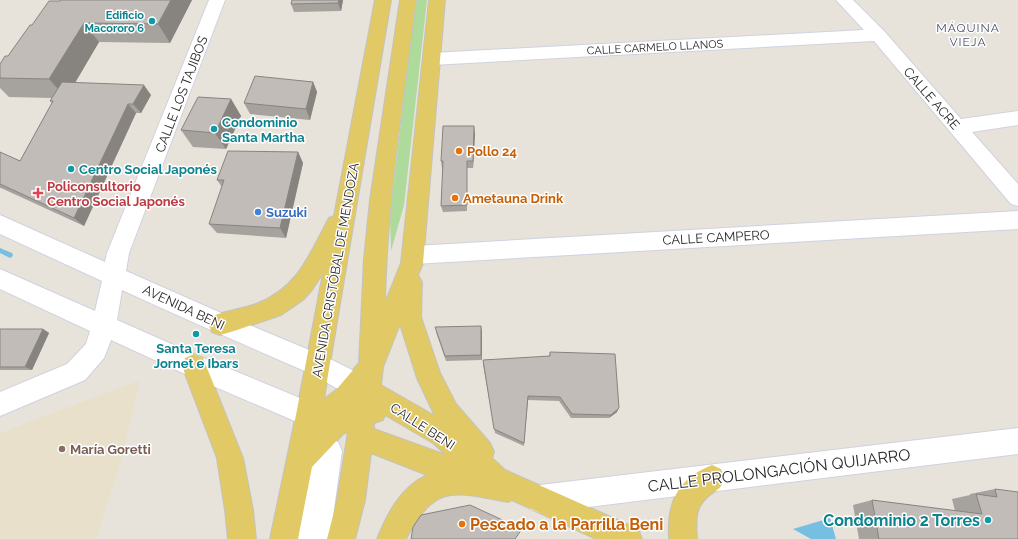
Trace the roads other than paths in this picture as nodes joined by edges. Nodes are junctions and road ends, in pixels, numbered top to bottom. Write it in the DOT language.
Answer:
graph roads {
  1 [pos="217,0"];
  2 [pos="383,0"];
  3 [pos="408,0"];
  4 [pos="438,0"];
  5 [pos="844,0"];
  6 [pos="878,35"];
  7 [pos="432,59"];
  8 [pos="1018,118"];
  9 [pos="957,127"];
  10 [pos="1018,198"];
  11 [pos="347,202"];
  12 [pos="1018,220"];
  13 [pos="0,224"];
  14 [pos="413,259"];
  15 [pos="114,275"];
  16 [pos="0,279"];
  17 [pos="220,324"];
  18 [pos="104,325"];
  19 [pos="317,365"];
  20 [pos="194,366"];
  21 [pos="363,398"];
  22 [pos="0,404"];
  23 [pos="309,415"];
  24 [pos="334,425"];
  25 [pos="1018,441"];
  26 [pos="300,460"];
  27 [pos="712,478"];
  28 [pos="518,489"];
  29 [pos="351,500"];
  30 [pos="242,539"];
  31 [pos="284,539"];
  32 [pos="307,539"];
  33 [pos="316,539"];
  34 [pos="341,539"];
  35 [pos="350,539"];
  36 [pos="391,539"];
  37 [pos="628,539"];
  38 [pos="683,539"];
  1 -- 15 [label="street, CALLE LOS TAJIBOS"];
  2 -- 11 [label="main road, AVENIDA CRISTÓBAL DE MENDOZA"];
  3 -- 21 [label="main road"];
  4 -- 7 [label="main road"];
  5 -- 6 [label="street, CALLE ACRE"];
  6 -- 7 [label="street, CALLE CARMELO LLANOS"];
  6 -- 9 [label="street, CALLE ACRE"];
  7 -- 14 [label="main road"];
  8 -- 9 [label="street"];
  9 -- 10 [label="street, CALLE ACRE"];
  11 -- 17 [label="main road"];
  11 -- 19 [label="main road, AVENIDA CRISTÓBAL DE MENDOZA"];
  12 -- 14 [label="street, CALLE CAMPERO"];
  13 -- 15 [label="street, AVENIDA BENI"];
  14 -- 21 [label="main road"];
  14 -- 28 [label="main road"];
  15 -- 17 [label="street, AVENIDA BENI"];
  15 -- 18 [label="street, CALLE LOS TAJIBOS"];
  16 -- 18 [label="street"];
  17 -- 19 [label="street, AVENIDA BENI"];
  18 -- 20 [label="street"];
  18 -- 22 [label="street, CALLE LOS TAJIBOS"];
  19 -- 21 [label="street, AVENIDA BENI"];
  19 -- 23 [label="main road, AVENIDA CRISTÓBAL DE MENDOZA"];
  20 -- 23 [label="street"];
  20 -- 30 [label="main road"];
  21 -- 23 [label="main road"];
  21 -- 24 [label="street"];
  21 -- 28 [label="main road, CALLE BENI"];
  21 -- 28 [label="main road, CALLE BENI"];
  21 -- 29 [label="main road"];
  23 -- 24 [label="street"];
  23 -- 26 [label="main road, AVENIDA CRISTÓBAL DE MENDOZA"];
  24 -- 26 [label="main road"];
  25 -- 27 [label="street, CALLE PROLONGACIÓN QUIJARRO"];
  26 -- 31 [label="main road, AVENIDA CRISTÓBAL DE MENDOZA"];
  27 -- 28 [label="street, CALLE PROLONGACIÓN QUIJARRO"];
  27 -- 38 [label="main road"];
  28 -- 36 [label="main road"];
  28 -- 37 [label="main road, CALLE BENI"];
  29 -- 34 [label="main road"];
  29 -- 35 [label="main road"];
  32 -- 33 [label="street"];
}
